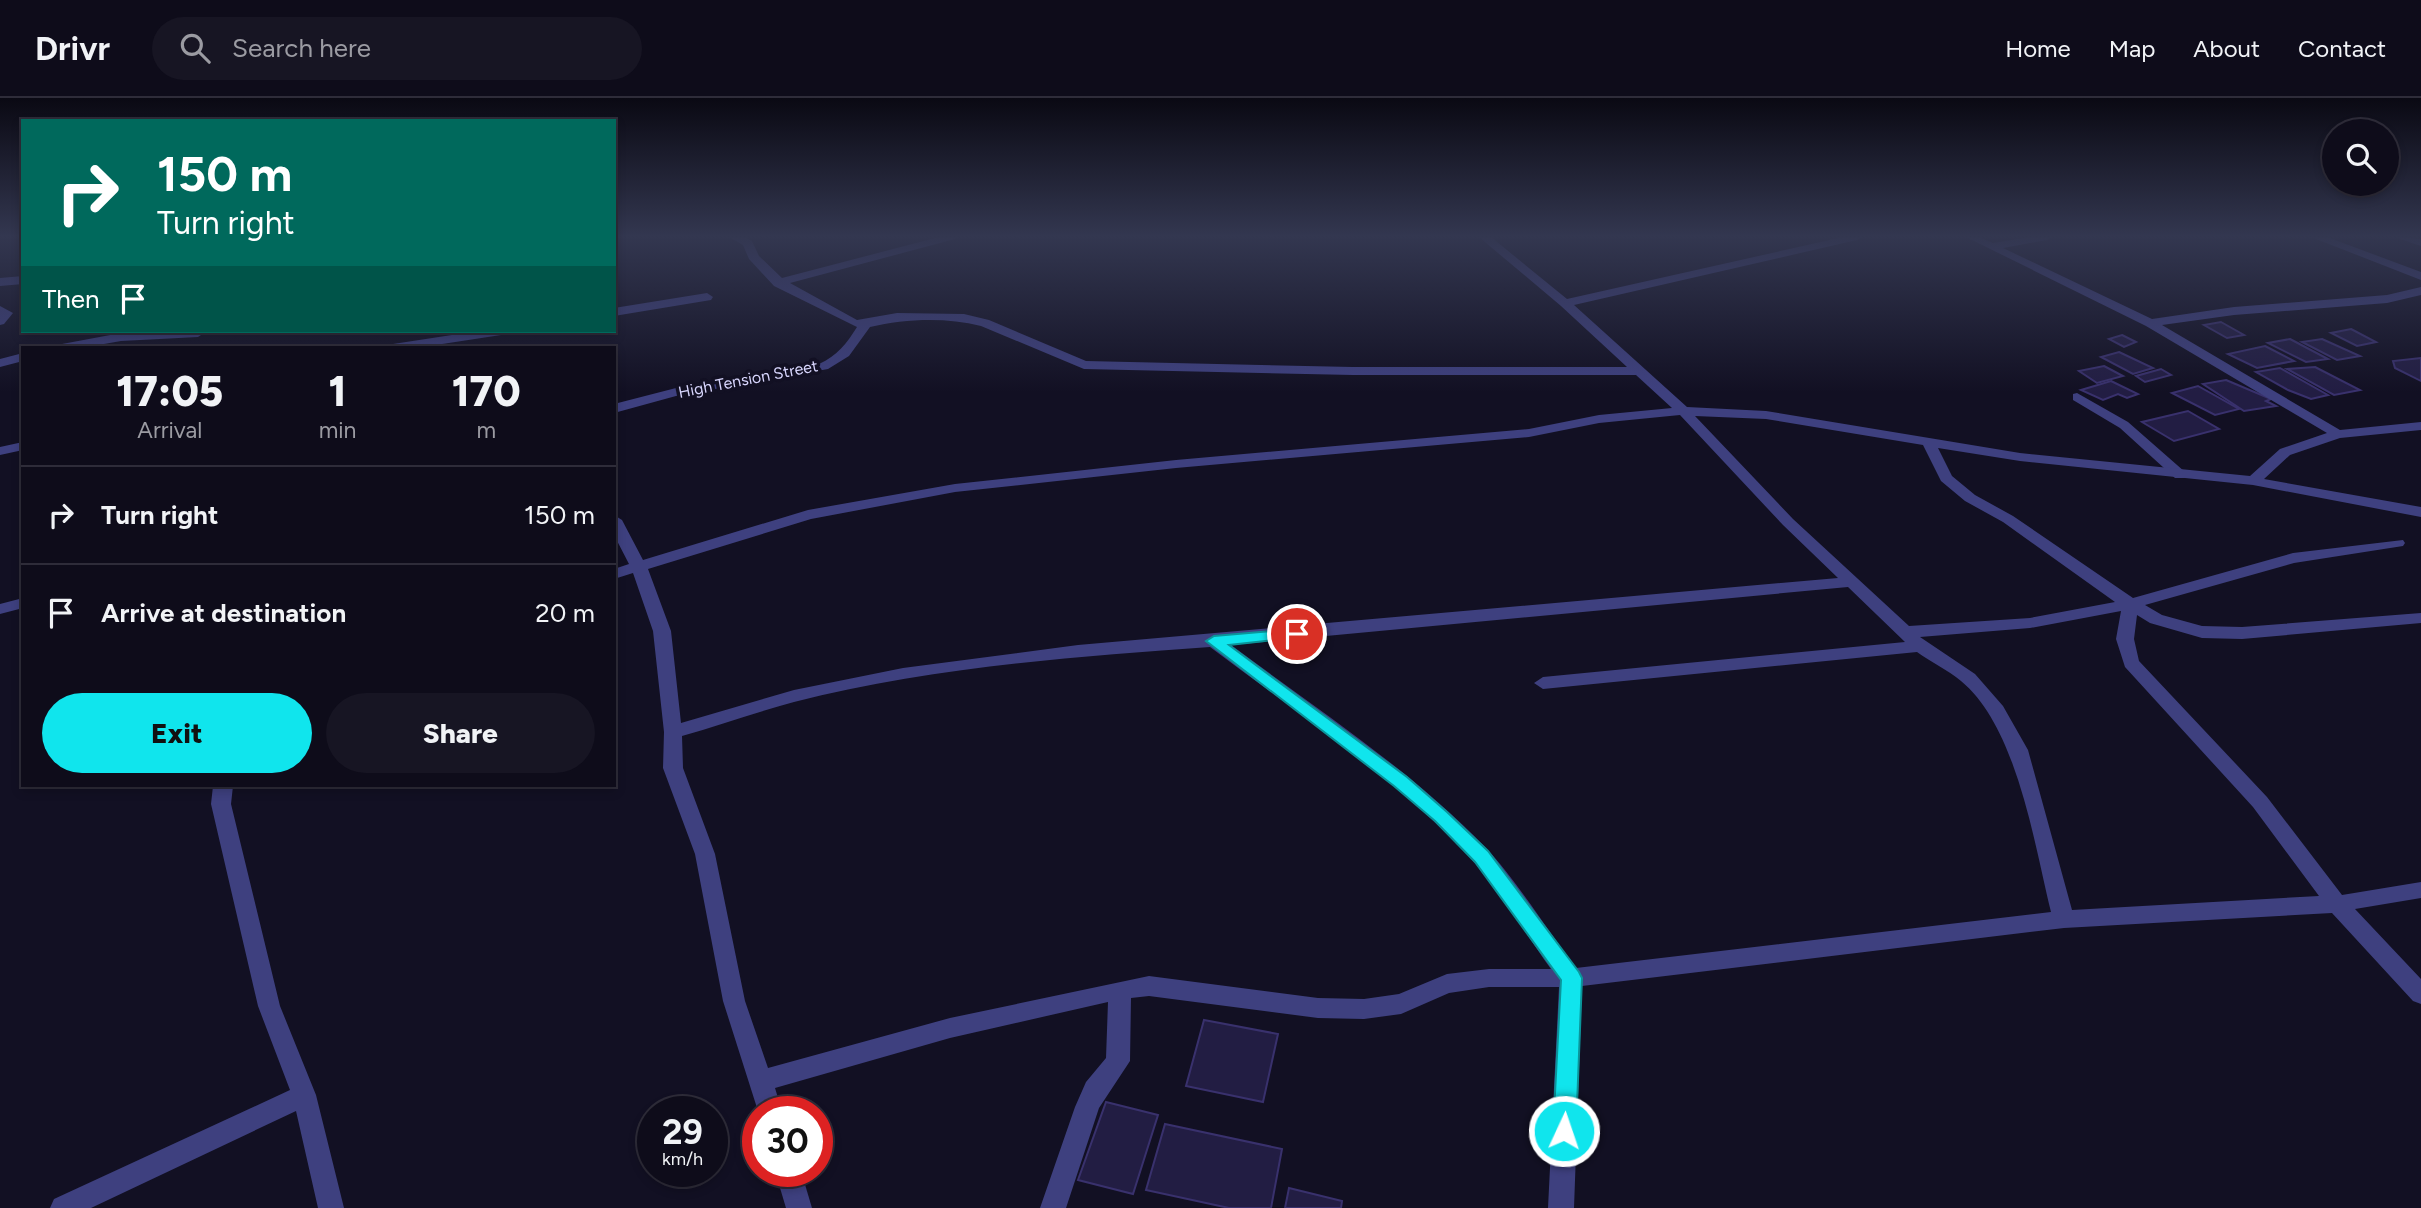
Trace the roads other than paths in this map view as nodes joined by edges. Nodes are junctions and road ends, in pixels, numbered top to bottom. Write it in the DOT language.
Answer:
graph roads {
  1 [pos="789,289"];
  2 [pos="1548,289"];
  3 [pos="1623,289"];
  4 [pos="2078,289"];
  5 [pos="2421,291"];
  6 [pos="707,297"];
  7 [pos="1565,303"];
  8 [pos="0,309"];
  9 [pos="616,312"];
  10 [pos="0,322"];
  11 [pos="2150,323"];
  12 [pos="865,324"];
  13 [pos="183,333"];
  14 [pos="198,333"];
  15 [pos="488,333"];
  16 [pos="73,346"];
  17 [pos="186,346"];
  18 [pos="406,346"];
  19 [pos="21,358"];
  20 [pos="0,363"];
  21 [pos="1638,371"];
  22 [pos="2077,397"];
  23 [pos="616,408"];
  24 [pos="1683,411"];
  25 [pos="2421,426"];
  26 [pos="2338,434"];
  27 [pos="1928,441"];
  28 [pos="21,446"];
  29 [pos="0,451"];
  30 [pos="2180,475"];
  31 [pos="2253,481"];
  32 [pos="2421,512"];
  33 [pos="616,524"];
  34 [pos="2397,543"];
  35 [pos="638,565"];
  36 [pos="616,573"];
  37 [pos="1852,582"];
  38 [pos="21,604"];
  39 [pos="2130,604"];
  40 [pos="0,609"];
  41 [pos="2421,618"];
  42 [pos="1907,632"];
  43 [pos="1214,641"];
  44 [pos="1920,646"];
  45 [pos="1543,683"];
  46 [pos="673,732"];
  47 [pos="223,787"];
  48 [pos="2421,890"];
  49 [pos="2337,904"];
  50 [pos="2064,919"];
  51 [pos="1572,978"];
  52 [pos="1120,990"];
  53 [pos="2421,994"];
  54 [pos="761,1081"];
  55 [pos="304,1095"];
  56 [pos="766,1096"];
  57 [pos="793,1187"];
  58 [pos="63,1208"];
  59 [pos="331,1208"];
  60 [pos="799,1208"];
  61 [pos="1053,1208"];
  62 [pos="1561,1208"];
  1 -- 12 [label="street"];
  2 -- 7 [label="street"];
  3 -- 7 [label="street"];
  4 -- 11 [label="street"];
  5 -- 11 [label="street"];
  6 -- 9 [label="street"];
  7 -- 21 [label="street"];
  8 -- 10 [label="lane"];
  11 -- 26 [label="street"];
  12 -- 21 [label="street"];
  12 -- 23 [label="street, High Tension Street"];
  13 -- 16 [label="street"];
  14 -- 17 [label="street"];
  15 -- 18 [label="street"];
  19 -- 20 [label="street"];
  21 -- 24 [label="street"];
  22 -- 30 [label="lane"];
  24 -- 27 [label="street"];
  24 -- 35 [label="street"];
  24 -- 37 [label="street"];
  25 -- 26 [label="street"];
  26 -- 31 [label="street"];
  27 -- 30 [label="street"];
  27 -- 39 [label="street"];
  28 -- 29 [label="street"];
  30 -- 31 [label="street"];
  31 -- 32 [label="street"];
  33 -- 35 [label="street"];
  34 -- 39 [label="street"];
  35 -- 36 [label="street"];
  35 -- 46 [label="street"];
  37 -- 42 [label="street"];
  37 -- 43 [label="street"];
  38 -- 40 [label="street"];
  39 -- 41 [label="street"];
  39 -- 42 [label="street"];
  39 -- 49 [label="street"];
  42 -- 44 [label="street"];
  43 -- 46 [label="street"];
  43 -- 51 [label="street"];
  44 -- 45 [label="street"];
  44 -- 50 [label="street"];
  46 -- 54 [label="street"];
  47 -- 55 [label="street"];
  48 -- 49 [label="street"];
  49 -- 50 [label="street"];
  49 -- 53 [label="street"];
  50 -- 51 [label="street"];
  51 -- 52 [label="street"];
  51 -- 62 [label="street"];
  52 -- 54 [label="street"];
  52 -- 61 [label="street"];
  54 -- 56 [label="street"];
  55 -- 58 [label="street"];
  55 -- 59 [label="street"];
  57 -- 60 [label="street"];
}
